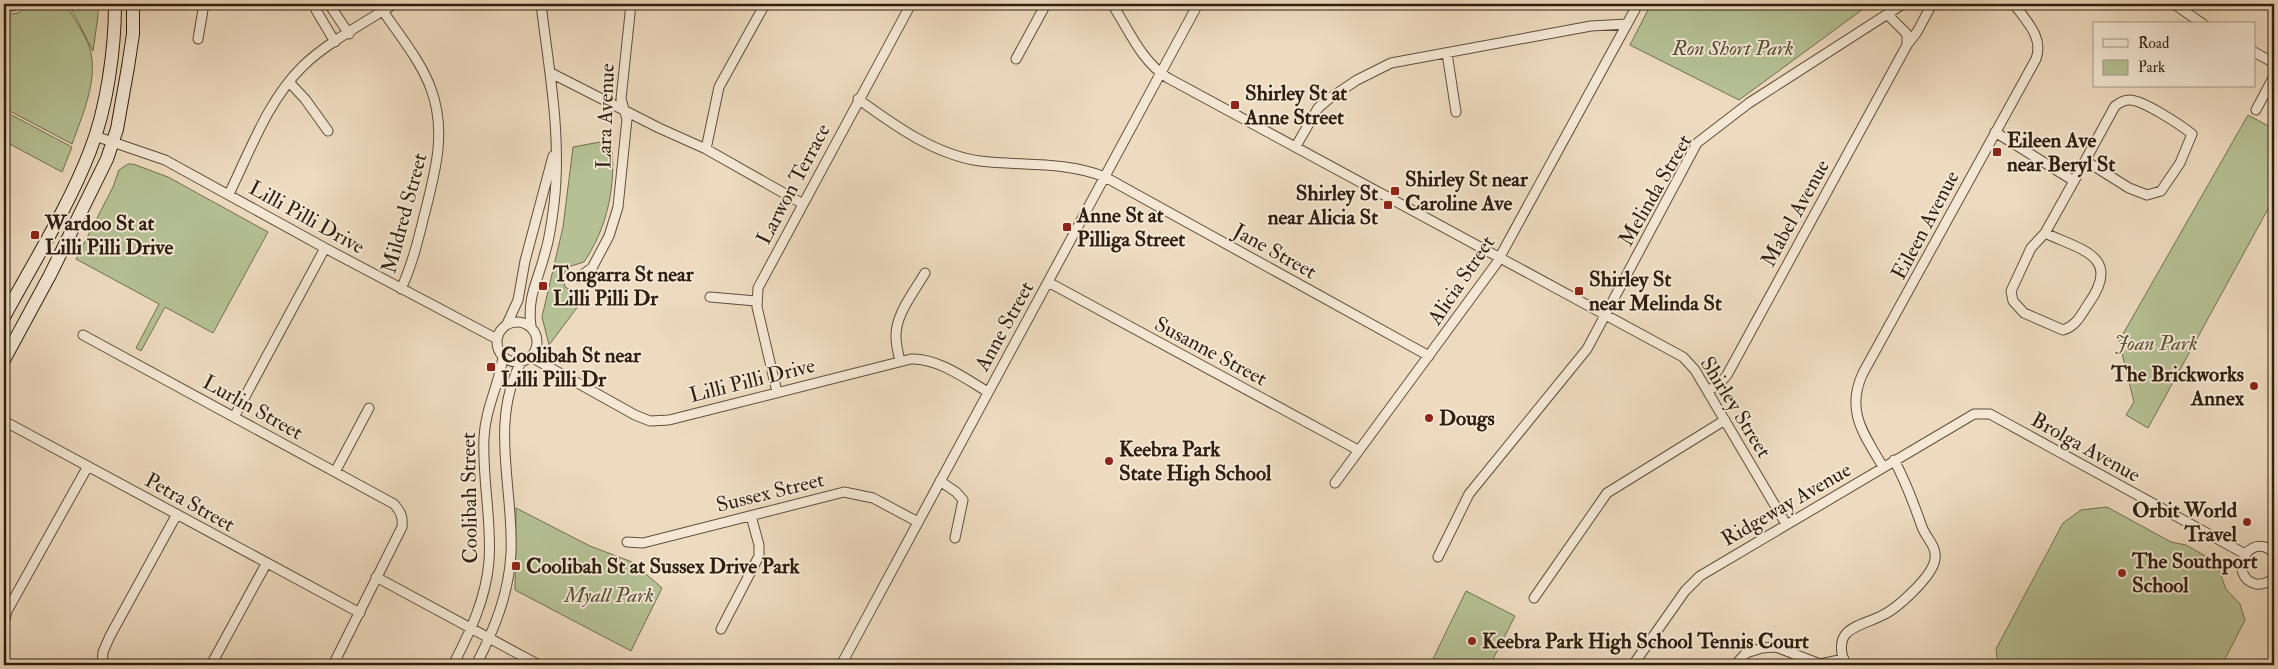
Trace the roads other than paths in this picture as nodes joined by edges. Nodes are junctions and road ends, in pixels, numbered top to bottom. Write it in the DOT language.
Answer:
graph roads {
  1 [pos="115,4"];
  2 [pos="133,4"];
  3 [pos="204,4"];
  4 [pos="316,4"];
  5 [pos="328,4"];
  6 [pos="394,4"];
  7 [pos="541,4"];
  8 [pos="631,4"];
  9 [pos="764,4"];
  10 [pos="911,4"];
  11 [pos="1046,4"];
  12 [pos="1112,4"];
  13 [pos="1198,4"];
  14 [pos="1638,4"];
  15 [pos="1903,4"];
  16 [pos="1932,4"];
  17 [pos="2014,4"];
  18 [pos="2180,5"];
  19 [pos="383,11"];
  20 [pos="1888,15"];
  21 [pos="2201,22"];
  22 [pos="1627,24"];
  23 [pos="349,34"];
  24 [pos="198,39"];
  25 [pos="335,42"];
  26 [pos="1907,45"];
  27 [pos="1446,53"];
  28 [pos="2256,53"];
  29 [pos="1016,59"];
  30 [pos="2274,63"];
  31 [pos="551,73"];
  32 [pos="1160,73"];
  33 [pos="2274,76"];
  34 [pos="289,82"];
  35 [pos="858,99"];
  36 [pos="2256,110"];
  37 [pos="624,111"];
  38 [pos="1456,112"];
  39 [pos="328,131"];
  40 [pos="1995,132"];
  41 [pos="95,136"];
  42 [pos="113,143"];
  43 [pos="1296,146"];
  44 [pos="706,149"];
  45 [pos="555,152"];
  46 [pos="2086,161"];
  47 [pos="1105,177"];
  48 [pos="2074,181"];
  49 [pos="229,194"];
  50 [pos="802,204"];
  51 [pos="2045,233"];
  52 [pos="325,248"];
  53 [pos="1500,257"];
  54 [pos="925,273"];
  55 [pos="578,278"];
  56 [pos="1048,282"];
  57 [pos="401,289"];
  58 [pos="710,297"];
  59 [pos="756,301"];
  60 [pos="1607,314"];
  61 [pos="4,317"];
  62 [pos="507,324"];
  63 [pos="531,326"];
  64 [pos="83,335"];
  65 [pos="497,339"];
  66 [pos="503,356"];
  67 [pos="1429,356"];
  68 [pos="531,357"];
  69 [pos="4,360"];
  70 [pos="900,361"];
  71 [pos="521,362"];
  72 [pos="1708,391"];
  73 [pos="777,392"];
  74 [pos="988,392"];
  75 [pos="369,408"];
  76 [pos="1990,414"];
  77 [pos="234,417"];
  78 [pos="1726,420"];
  79 [pos="4,421"];
  80 [pos="1358,450"];
  81 [pos="1894,460"];
  82 [pos="88,466"];
  83 [pos="1883,467"];
  84 [pos="335,472"];
  85 [pos="940,481"];
  86 [pos="1335,483"];
  87 [pos="177,514"];
  88 [pos="751,516"];
  89 [pos="918,522"];
  90 [pos="1786,524"];
  91 [pos="955,538"];
  92 [pos="2274,539"];
  93 [pos="626,542"];
  94 [pos="2272,551"];
  95 [pos="2245,554"];
  96 [pos="1438,557"];
  97 [pos="266,564"];
  98 [pos="376,577"];
  99 [pos="2274,578"];
  100 [pos="1534,598"];
  101 [pos="360,613"];
  102 [pos="4,623"];
  103 [pos="471,629"];
  104 [pos="721,629"];
  105 [pos="490,638"];
  106 [pos="1844,662"];
  107 [pos="102,665"];
  108 [pos="211,665"];
  109 [pos="332,665"];
  110 [pos="453,665"];
  111 [pos="476,665"];
  112 [pos="539,665"];
  113 [pos="840,665"];
  114 [pos="1633,665"];
  115 [pos="1735,665"];
  1 -- 41 [label="main road"];
  2 -- 42 [label="main road"];
  3 -- 24 [label="street"];
  4 -- 25 [label="street"];
  5 -- 23 [label="street"];
  6 -- 19 [label="street"];
  7 -- 31 [label="street"];
  8 -- 37 [label="street, Lara Avenue"];
  9 -- 44 [label="street"];
  10 -- 35 [label="street, Larwon Terrace"];
  11 -- 29 [label="street"];
  12 -- 32 [label="street"];
  13 -- 32 [label="street, Anne Street"];
  14 -- 22 [label="street, Alicia Street"];
  15 -- 20 [label="street, Melinda Street"];
  16 -- 26 [label="street, Mabel Avenue"];
  17 -- 40 [label="street, Eileen Avenue"];
  18 -- 21 [label="street"];
  19 -- 23 [label="street"];
  19 -- 57 [label="street, Mildred Street"];
  20 -- 26 [label="street"];
  20 -- 60 [label="street, Melinda Street"];
  22 -- 27 [label="street"];
  22 -- 53 [label="street, Alicia Street"];
  23 -- 25 [label="street"];
  25 -- 34 [label="street"];
  26 -- 72 [label="street, Mabel Avenue"];
  27 -- 38 [label="street"];
  27 -- 43 [label="street"];
  28 -- 30 [label="street"];
  31 -- 37 [label="street"];
  31 -- 45 [label="street"];
  32 -- 43 [label="street, Shirley Street"];
  32 -- 47 [label="street, Anne Street"];
  33 -- 36 [label="street"];
  34 -- 39 [label="street"];
  34 -- 49 [label="street"];
  35 -- 47 [label="street, Jane Street"];
  35 -- 50 [label="street, Larwon Terrace"];
  37 -- 44 [label="street"];
  37 -- 55 [label="street, Lara Avenue"];
  40 -- 48 [label="street"];
  40 -- 83 [label="street, Eileen Avenue"];
  41 -- 42 [label="street, Lilli Pilli Drive"];
  41 -- 61 [label="main road"];
  42 -- 49 [label="street, Lilli Pilli Drive"];
  42 -- 69 [label="main road"];
  43 -- 53 [label="street, Shirley Street"];
  44 -- 50 [label="street"];
  45 -- 62 [label="street"];
  45 -- 63 [label="street"];
  46 -- 46 [label="street"];
  46 -- 48 [label="street"];
  47 -- 56 [label="street, Anne Street"];
  47 -- 67 [label="street, Jane Street"];
  48 -- 51 [label="street"];
  49 -- 52 [label="street, Lilli Pilli Drive"];
  50 -- 59 [label="street, Larwon Terrace"];
  51 -- 51 [label="street"];
  52 -- 57 [label="street, Lilli Pilli Drive"];
  52 -- 77 [label="street"];
  53 -- 60 [label="street, Shirley Street"];
  53 -- 67 [label="street, Alicia Street"];
  54 -- 70 [label="street"];
  56 -- 74 [label="street, Anne Street"];
  56 -- 80 [label="street, Susanne Street"];
  57 -- 65 [label="street, Lilli Pilli Drive"];
  58 -- 59 [label="street"];
  59 -- 73 [label="street"];
  60 -- 72 [label="street, Shirley Street"];
  60 -- 96 [label="street, Melinda Street"];
  62 -- 63 [label="street"];
  62 -- 65 [label="street"];
  63 -- 68 [label="street"];
  64 -- 77 [label="street, Lurlin Street"];
  65 -- 66 [label="street"];
  66 -- 71 [label="street"];
  66 -- 103 [label="street, Coolibah Street"];
  67 -- 80 [label="street, Alicia Street"];
  68 -- 71 [label="street"];
  68 -- 73 [label="street, Lilli Pilli Drive"];
  70 -- 73 [label="street, Lilli Pilli Drive"];
  70 -- 74 [label="street, Lilli Pilli Drive"];
  71 -- 105 [label="street, Coolibah Street"];
  72 -- 78 [label="street, Shirley Street"];
  74 -- 85 [label="street, Anne Street"];
  75 -- 84 [label="street"];
  76 -- 81 [label="street, Ridgeway Avenue"];
  76 -- 95 [label="street, Brolga Avenue"];
  77 -- 84 [label="street, Lurlin Street"];
  78 -- 90 [label="street, Shirley Street"];
  78 -- 100 [label="street"];
  79 -- 82 [label="street, Petra Street"];
  80 -- 86 [label="street, Alicia Street"];
  81 -- 83 [label="street, Ridgeway Avenue"];
  81 -- 106 [label="street"];
  82 -- 87 [label="street, Petra Street"];
  82 -- 102 [label="street"];
  83 -- 90 [label="street, Ridgeway Avenue"];
  84 -- 98 [label="street, Lurlin Street"];
  85 -- 89 [label="street, Anne Street"];
  85 -- 91 [label="street"];
  87 -- 97 [label="street, Petra Street"];
  87 -- 107 [label="street"];
  88 -- 89 [label="street, Sussex Street"];
  88 -- 93 [label="street, Sussex Street"];
  88 -- 104 [label="street"];
  89 -- 113 [label="street, Anne Street"];
  90 -- 114 [label="street, Ridgeway Avenue"];
  92 -- 94 [label="street"];
  94 -- 95 [label="street"];
  95 -- 99 [label="street"];
  97 -- 101 [label="street, Petra Street"];
  97 -- 108 [label="street"];
  98 -- 101 [label="street"];
  98 -- 103 [label="street"];
  101 -- 109 [label="street"];
  103 -- 105 [label="street"];
  103 -- 110 [label="street, Coolibah Street"];
  105 -- 111 [label="street, Coolibah Street"];
  105 -- 112 [label="street"];
  106 -- 115 [label="street"];
}
